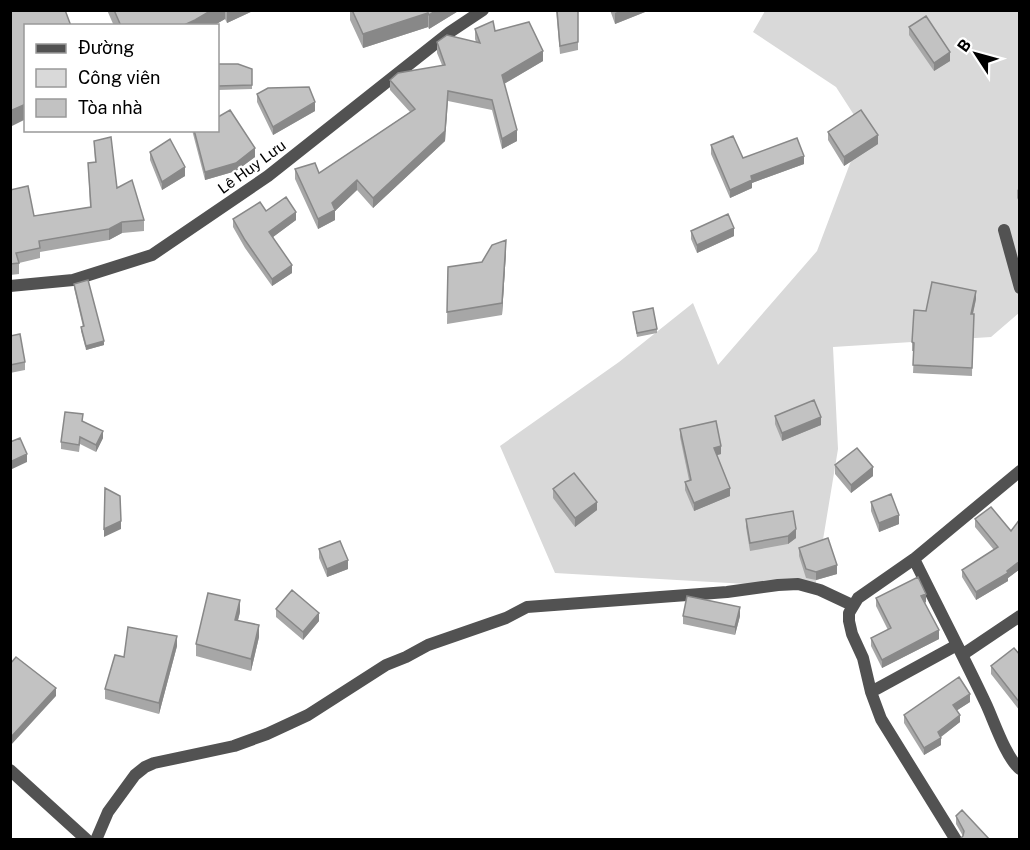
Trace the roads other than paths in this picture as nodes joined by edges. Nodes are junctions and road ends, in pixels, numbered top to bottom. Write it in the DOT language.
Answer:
graph roads {
  1 [pos="483,10"];
  2 [pos="1004,230"];
  3 [pos="10,286"];
  4 [pos="1020,288"];
  5 [pos="1020,471"];
  6 [pos="915,559"];
  7 [pos="852,605"];
  8 [pos="1020,616"];
  9 [pos="959,650"];
  10 [pos="871,692"];
  11 [pos="1020,769"];
  12 [pos="10,770"];
  13 [pos="87,840"];
  14 [pos="96,840"];
  15 [pos="956,840"];
  1 -- 3 [label="street, Lê Huy Lưu"];
  2 -- 4 [label="street"];
  5 -- 6 [label="street"];
  6 -- 7 [label="street"];
  6 -- 9 [label="street"];
  7 -- 10 [label="street"];
  7 -- 14 [label="street"];
  8 -- 9 [label="street"];
  9 -- 10 [label="street"];
  9 -- 11 [label="street"];
  10 -- 15 [label="street"];
  12 -- 13 [label="street"];
}
